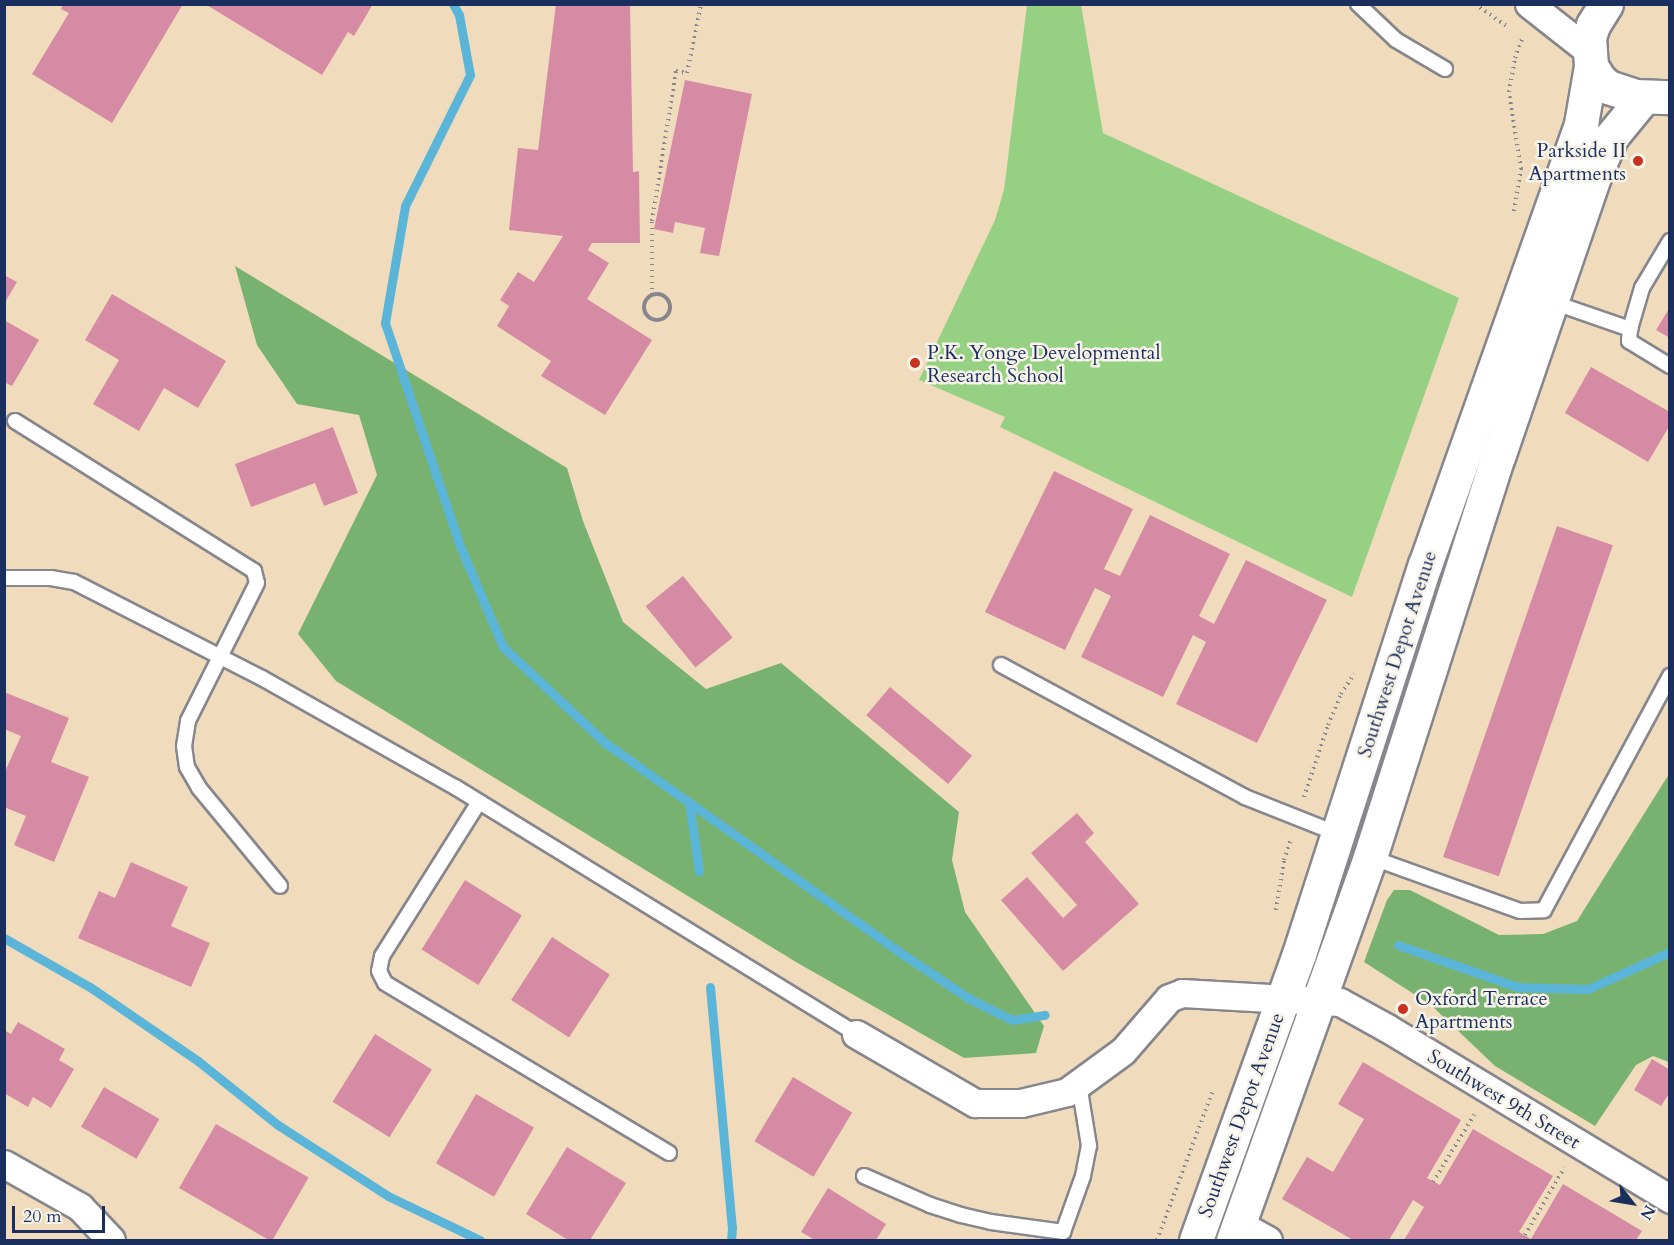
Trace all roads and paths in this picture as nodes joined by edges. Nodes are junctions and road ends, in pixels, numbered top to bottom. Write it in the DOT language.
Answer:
graph roads {
  1 [pos="701,4"];
  2 [pos="1358,4"];
  3 [pos="1475,4"];
  4 [pos="1606,4"];
  5 [pos="1528,17"];
  6 [pos="1522,36"];
  7 [pos="1590,58"];
  8 [pos="1445,69"];
  9 [pos="1656,97"];
  10 [pos="1513,216"];
  11 [pos="1670,241"];
  12 [pos="652,295"];
  13 [pos="1537,298"];
  14 [pos="1629,329"];
  15 [pos="1670,366"];
  16 [pos="15,421"];
  17 [pos="4,578"];
  18 [pos="219,655"];
  19 [pos="1001,665"];
  20 [pos="1359,665"];
  21 [pos="1670,676"];
  22 [pos="479,801"];
  23 [pos="1302,801"];
  24 [pos="1292,834"];
  25 [pos="1338,834"];
  26 [pos="1370,857"];
  27 [pos="280,886"];
  28 [pos="1274,917"];
  29 [pos="1282,1000"];
  30 [pos="1319,1001"];
  31 [pos="856,1034"];
  32 [pos="1079,1084"];
  33 [pos="1215,1085"];
  34 [pos="1476,1112"];
  35 [pos="669,1153"];
  36 [pos="4,1164"];
  37 [pos="1565,1165"];
  38 [pos="864,1176"];
  39 [pos="1433,1182"];
  40 [pos="1670,1199"];
  41 [pos="1236,1232"];
  42 [pos="1525,1235"];
  43 [pos="111,1240"];
  44 [pos="1156,1240"];
  45 [pos="1196,1240"];
  46 [pos="1268,1240"];
  1 -- 12 [label="path"];
  2 -- 8 [label="lane"];
  3 -- 6 [label="path"];
  4 -- 7 [label="street, Southwest Depot Avenue"];
  5 -- 6 [label="path"];
  5 -- 7 [label="street"];
  6 -- 10 [label="path"];
  7 -- 9 [label="street"];
  7 -- 13 [label="street, Southwest Depot Avenue"];
  9 -- 13 [label="street"];
  11 -- 14 [label="lane"];
  12 -- 12 [label="path"];
  13 -- 14 [label="lane"];
  13 -- 25 [label="street, Southwest Depot Avenue"];
  13 -- 26 [label="street"];
  14 -- 15 [label="lane"];
  16 -- 18 [label="lane"];
  17 -- 18 [label="lane"];
  18 -- 22 [label="lane"];
  18 -- 27 [label="lane"];
  19 -- 25 [label="lane"];
  20 -- 23 [label="path"];
  21 -- 26 [label="lane"];
  22 -- 31 [label="lane"];
  22 -- 35 [label="lane"];
  24 -- 28 [label="path"];
  25 -- 29 [label="street, Southwest Depot Avenue"];
  26 -- 30 [label="street"];
  29 -- 30 [label="street, Southwest 9th Street"];
  29 -- 32 [label="street, Southwest 9th Street"];
  29 -- 45 [label="street, Southwest Depot Avenue"];
  30 -- 40 [label="street, Southwest 9th Street"];
  30 -- 41 [label="street"];
  31 -- 32 [label="street, Southwest 9th Street"];
  32 -- 38 [label="lane"];
  33 -- 44 [label="path"];
  34 -- 39 [label="path"];
  36 -- 43 [label="street"];
  37 -- 42 [label="path"];
  41 -- 46 [label="street"];
}
